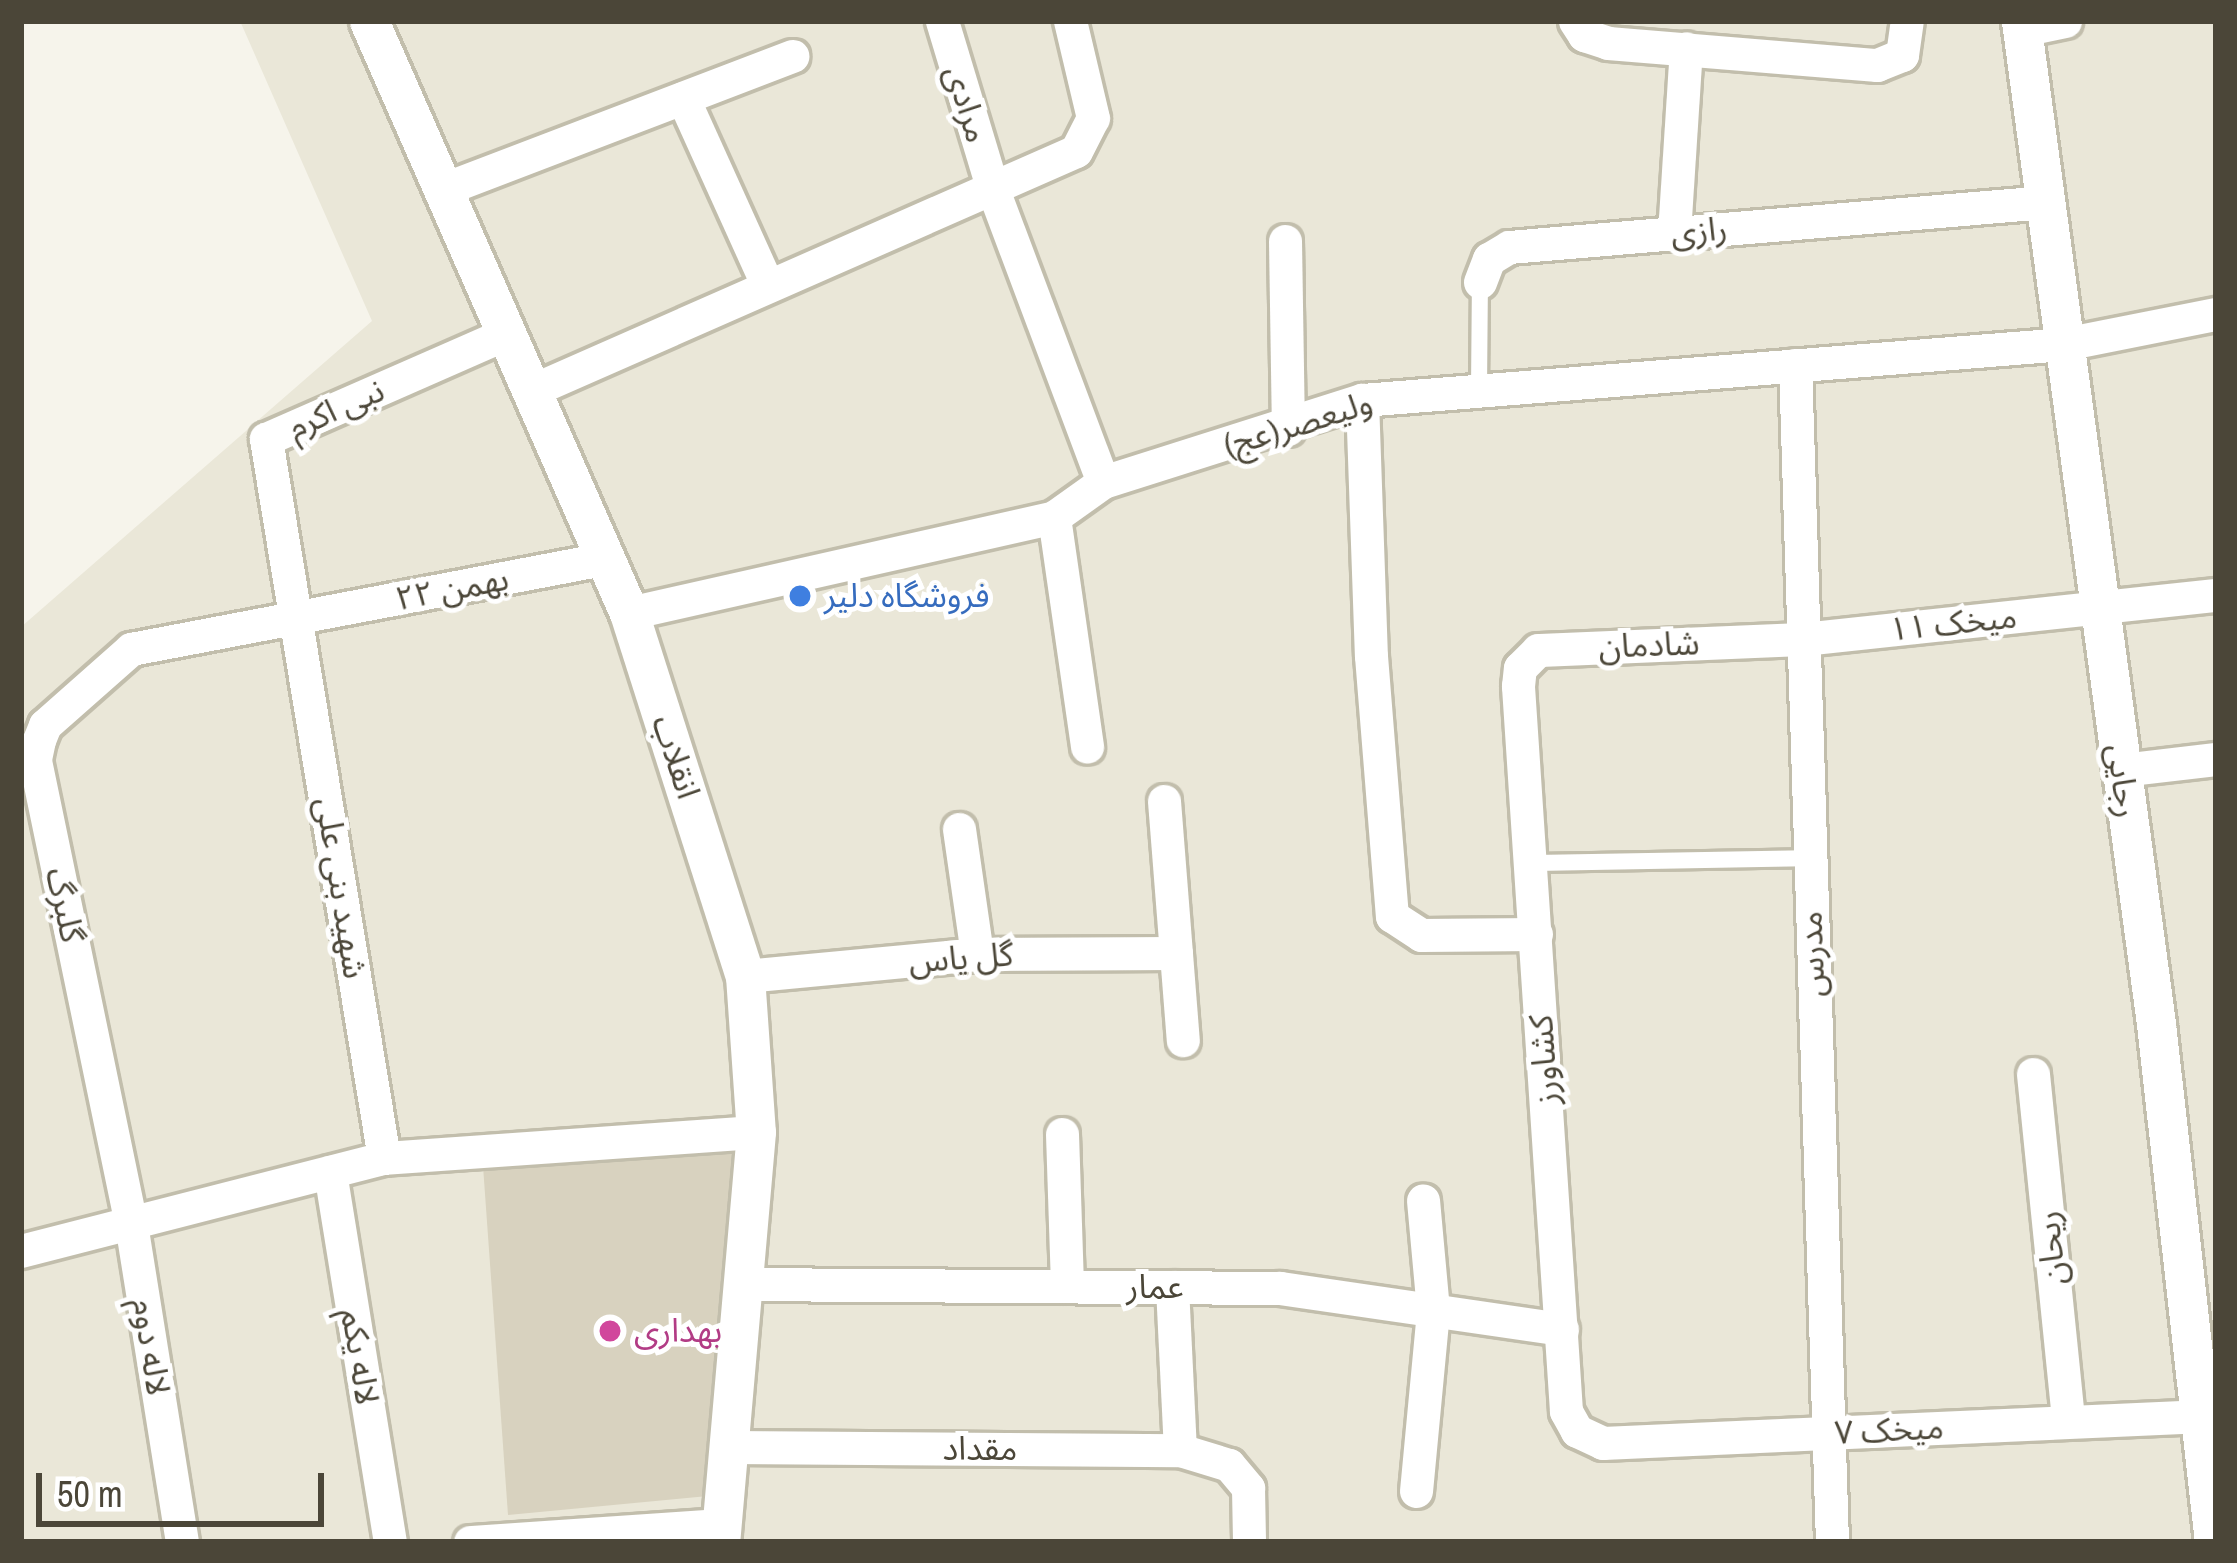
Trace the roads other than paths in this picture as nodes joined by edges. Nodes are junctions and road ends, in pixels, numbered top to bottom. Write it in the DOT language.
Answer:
graph roads {
  1 [pos="369,21"];
  2 [pos="942,21"];
  3 [pos="1070,21"];
  4 [pos="1575,21"];
  5 [pos="1907,21"];
  6 [pos="2065,21"];
  7 [pos="2021,26"];
  8 [pos="1730,36"];
  9 [pos="1687,48"];
  10 [pos="792,56"];
  11 [pos="683,98"];
  12 [pos="992,187"];
  13 [pos="444,189"];
  14 [pos="2046,202"];
  15 [pos="1674,233"];
  16 [pos="1285,241"];
  17 [pos="1480,282"];
  18 [pos="768,286"];
  19 [pos="2216,314"];
  20 [pos="508,334"];
  21 [pos="2064,344"];
  22 [pos="1796,365"];
  23 [pos="533,390"];
  24 [pos="1479,390"];
  25 [pos="1362,400"];
  26 [pos="1288,429"];
  27 [pos="1103,482"];
  28 [pos="1054,518"];
  29 [pos="605,559"];
  30 [pos="2216,596"];
  31 [pos="2102,607"];
  32 [pos="629,613"];
  33 [pos="298,619"];
  34 [pos="1803,639"];
  35 [pos="1518,686"];
  36 [pos="1087,747"];
  37 [pos="2216,759"];
  38 [pos="2122,770"];
  39 [pos="1164,801"];
  40 [pos="959,829"];
  41 [pos="1810,858"];
  42 [pos="1529,862"];
  43 [pos="1536,934"];
  44 [pos="1176,953"];
  45 [pos="976,954"];
  46 [pos="746,976"];
  47 [pos="1183,1040"];
  48 [pos="2033,1074"];
  49 [pos="757,1132"];
  50 [pos="1062,1134"];
  51 [pos="384,1158"];
  52 [pos="330,1172"];
  53 [pos="1423,1200"];
  54 [pos="130,1224"];
  55 [pos="21,1251"];
  56 [pos="744,1284"];
  57 [pos="1067,1286"];
  58 [pos="1172,1287"];
  59 [pos="1433,1310"];
  60 [pos="1562,1329"];
  61 [pos="2068,1421"];
  62 [pos="2209,1423"];
  63 [pos="1577,1431"];
  64 [pos="1826,1434"];
  65 [pos="729,1447"];
  66 [pos="1180,1450"];
  67 [pos="1416,1491"];
  68 [pos="721,1534"];
  69 [pos="182,1542"];
  70 [pos="390,1542"];
  71 [pos="470,1542"];
  72 [pos="1249,1542"];
  73 [pos="1832,1542"];
  74 [pos="2214,1542"];
  1 -- 13 [label="street, انقلاب"];
  2 -- 12 [label="street, مرادی"];
  3 -- 12 [label="street"];
  4 -- 9 [label="street"];
  5 -- 8 [label="street"];
  6 -- 7 [label="street"];
  7 -- 14 [label="street, رجایی"];
  8 -- 9 [label="street"];
  9 -- 15 [label="street"];
  10 -- 11 [label="street"];
  11 -- 13 [label="street"];
  11 -- 18 [label="street"];
  12 -- 18 [label="street"];
  12 -- 27 [label="street, مرادی"];
  13 -- 20 [label="street, انقلاب"];
  14 -- 15 [label="street, رازی"];
  14 -- 21 [label="street, رجایی"];
  15 -- 17 [label="street, رازی"];
  16 -- 26 [label="street"];
  17 -- 24 [label="lane, رازی"];
  18 -- 23 [label="street"];
  19 -- 21 [label="street, ولیعصر(عج)"];
  20 -- 23 [label="street, انقلاب"];
  20 -- 33 [label="street, نبی اکرم"];
  21 -- 22 [label="street, ولیعصر(عج)"];
  21 -- 31 [label="street, رجایی"];
  22 -- 24 [label="street, ولیعصر(عج)"];
  22 -- 34 [label="street, مدرس"];
  23 -- 29 [label="street, انقلاب"];
  24 -- 25 [label="street, ولیعصر(عج)"];
  25 -- 26 [label="street, ولیعصر(عج)"];
  25 -- 43 [label="street"];
  26 -- 27 [label="street, ولیعصر(عج)"];
  27 -- 28 [label="street, ولیعصر(عج)"];
  28 -- 32 [label="street, ولیعصر(عج)"];
  28 -- 36 [label="street"];
  29 -- 32 [label="street, انقلاب"];
  29 -- 33 [label="street, ۲۲ بهمن"];
  30 -- 31 [label="street, میخک ۱۱"];
  31 -- 34 [label="street, میخک ۱۱"];
  31 -- 38 [label="street, رجایی"];
  32 -- 46 [label="street, انقلاب"];
  33 -- 51 [label="street, شهید بنی علی"];
  33 -- 54 [label="street, گلبرگ"];
  34 -- 35 [label="street, شادمان"];
  34 -- 41 [label="street, مدرس"];
  35 -- 42 [label="street, کشاورز"];
  37 -- 38 [label="street"];
  38 -- 62 [label="street, رجایی"];
  39 -- 44 [label="street"];
  40 -- 45 [label="street"];
  41 -- 42 [label="lane"];
  41 -- 64 [label="street, مدرس"];
  42 -- 43 [label="street, کشاورز"];
  43 -- 60 [label="street, کشاورز"];
  44 -- 45 [label="street, گل یاس"];
  44 -- 47 [label="street"];
  45 -- 46 [label="street, گل یاس"];
  46 -- 49 [label="street, انقلاب"];
  48 -- 61 [label="street, ریحان"];
  49 -- 51 [label="street"];
  49 -- 56 [label="street, انقلاب"];
  50 -- 57 [label="street"];
  51 -- 52 [label="street"];
  52 -- 54 [label="street"];
  52 -- 70 [label="street, لاله یکم"];
  53 -- 59 [label="street"];
  54 -- 55 [label="street"];
  54 -- 69 [label="street, لاله دوم"];
  56 -- 57 [label="street, عمار"];
  56 -- 65 [label="street, انقلاب"];
  57 -- 58 [label="street, عمار"];
  58 -- 59 [label="street, عمار"];
  58 -- 66 [label="street"];
  59 -- 60 [label="street, عمار"];
  59 -- 67 [label="street"];
  60 -- 63 [label="street, کشاورز"];
  61 -- 62 [label="street, میخک ۷"];
  61 -- 64 [label="street, میخک ۷"];
  62 -- 74 [label="street, رجایی"];
  63 -- 64 [label="street, میخک ۷"];
  64 -- 73 [label="street, مدرس"];
  65 -- 66 [label="street, مقداد"];
  65 -- 68 [label="street, انقلاب"];
  66 -- 72 [label="street, مقداد"];
  68 -- 71 [label="street"];
}
